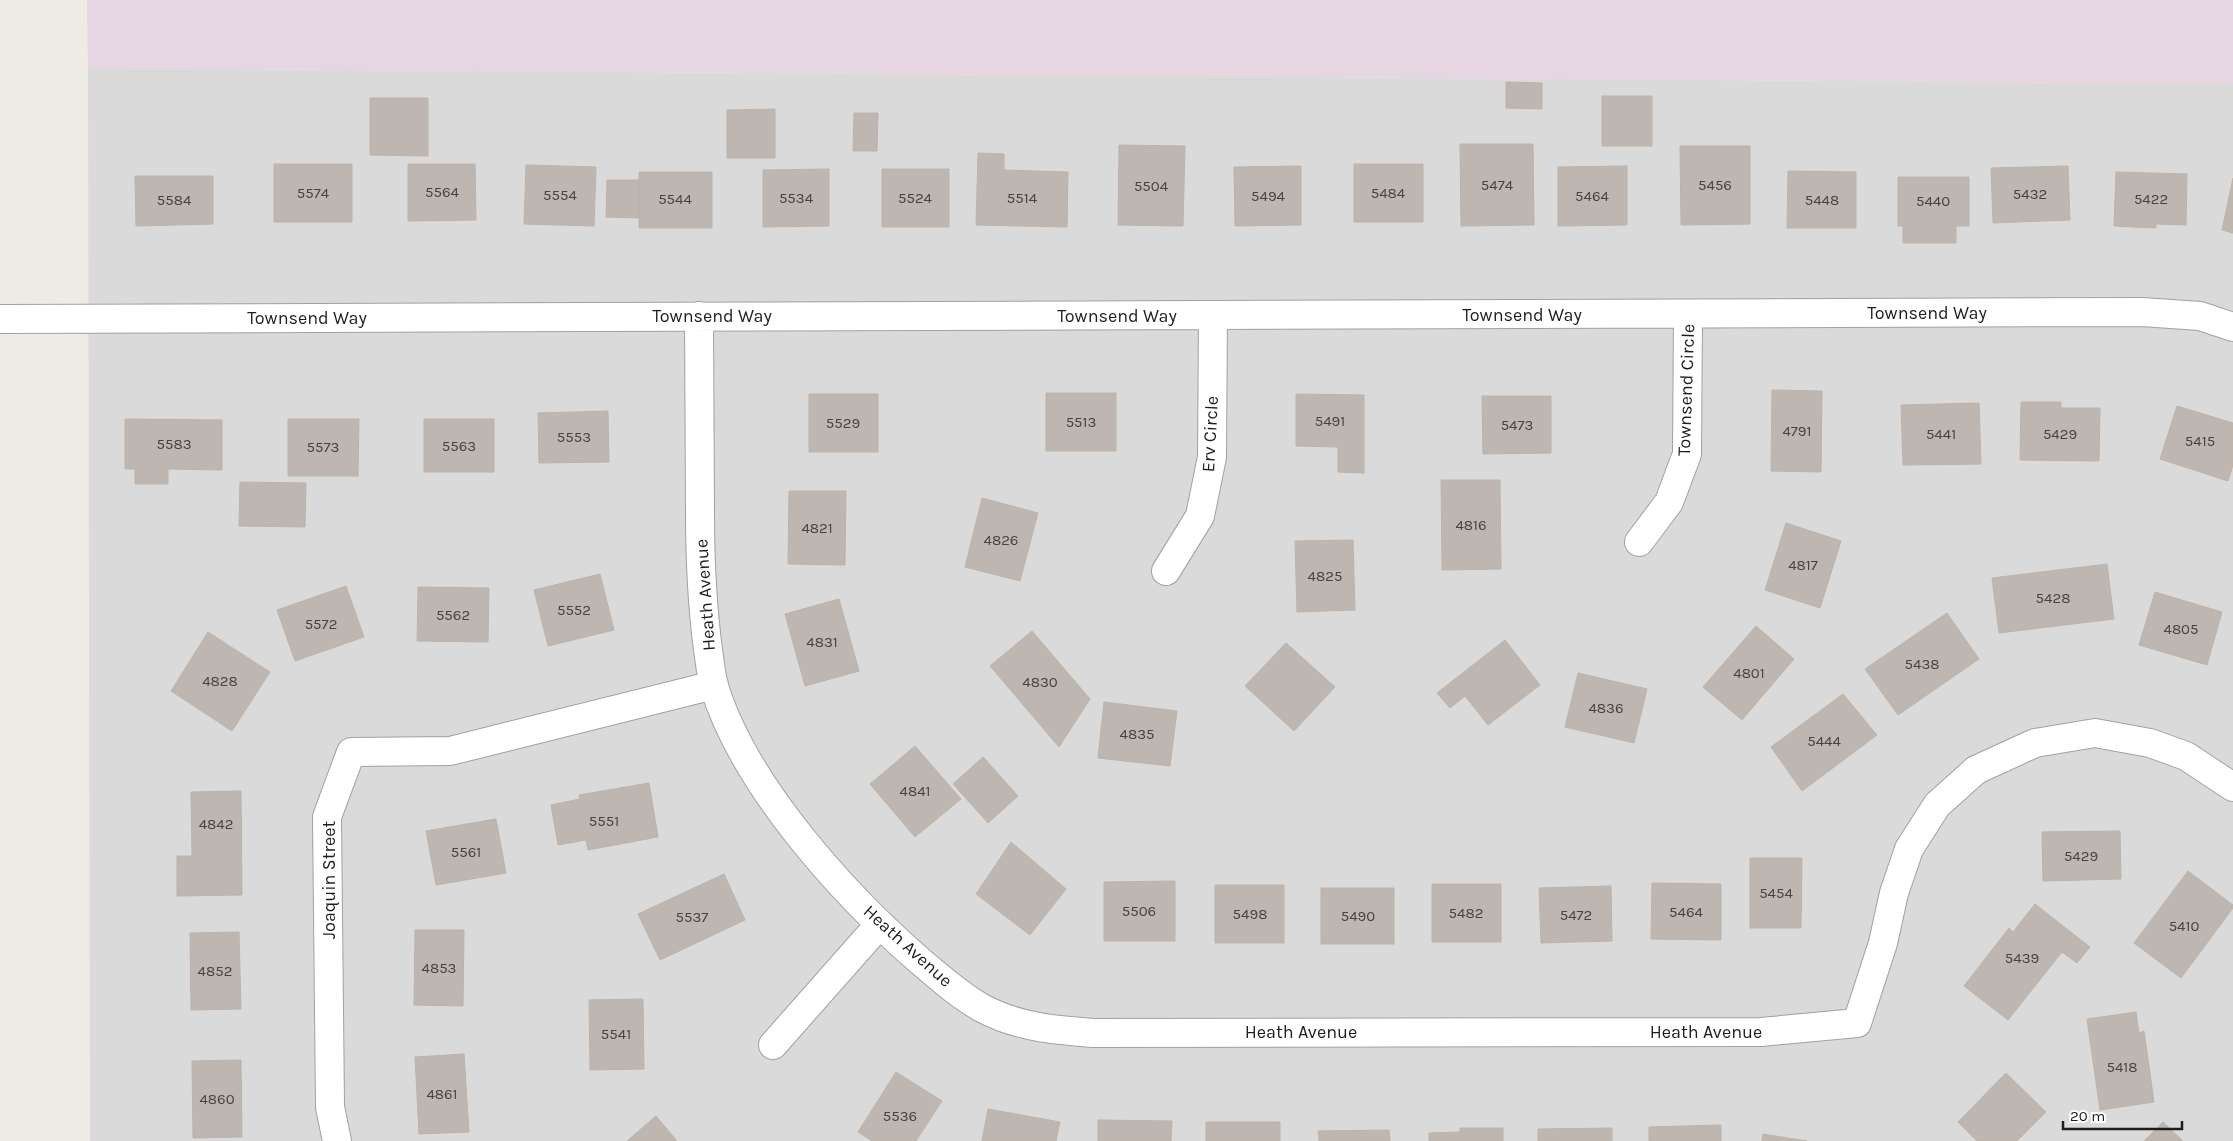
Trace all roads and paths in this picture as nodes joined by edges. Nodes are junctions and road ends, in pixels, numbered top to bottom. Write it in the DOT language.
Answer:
graph roads {
  1 [pos="1688,314"];
  2 [pos="700,316"];
  3 [pos="1213,316"];
  4 [pos="0,319"];
  5 [pos="2233,327"];
  6 [pos="1638,542"];
  7 [pos="1166,571"];
  8 [pos="714,685"];
  9 [pos="2233,787"];
  10 [pos="879,925"];
  11 [pos="773,1045"];
  12 [pos="337,1141"];
  1 -- 3 [label="street, Townsend Way"];
  1 -- 5 [label="street, Townsend Way"];
  1 -- 6 [label="street, Townsend Circle"];
  2 -- 3 [label="street, Townsend Way"];
  2 -- 4 [label="street, Townsend Way"];
  2 -- 8 [label="street, Heath Avenue"];
  3 -- 7 [label="street, Erv Circle"];
  8 -- 10 [label="street, Heath Avenue"];
  8 -- 12 [label="street, Joaquin Street"];
  9 -- 10 [label="street, Heath Avenue"];
  10 -- 11 [label="street"];
}
